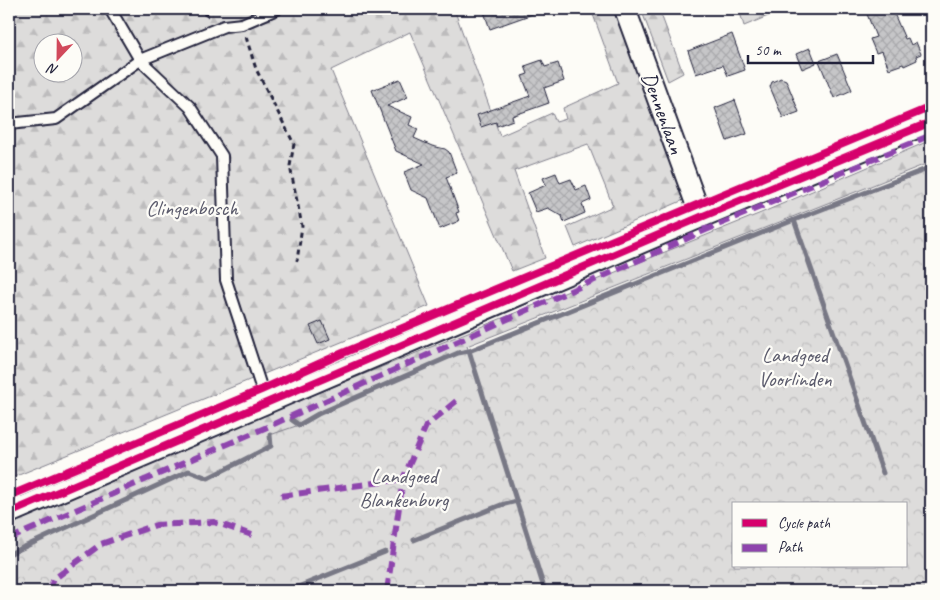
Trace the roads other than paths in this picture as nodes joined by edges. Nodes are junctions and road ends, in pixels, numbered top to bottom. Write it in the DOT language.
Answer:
graph roads {
  1 [pos="110,9"];
  2 [pos="277,9"];
  3 [pos="625,9"];
  4 [pos="140,60"];
  5 [pos="931,122"];
  6 [pos="9,124"];
  7 [pos="701,216"];
  8 [pos="266,402"];
  9 [pos="9,513"];
  1 -- 4 [label="lane"];
  2 -- 4 [label="lane"];
  3 -- 7 [label="street, Dennenlaan"];
  4 -- 6 [label="lane"];
  4 -- 8 [label="lane"];
  5 -- 7 [label="street"];
  7 -- 8 [label="street"];
  8 -- 9 [label="street"];
}
